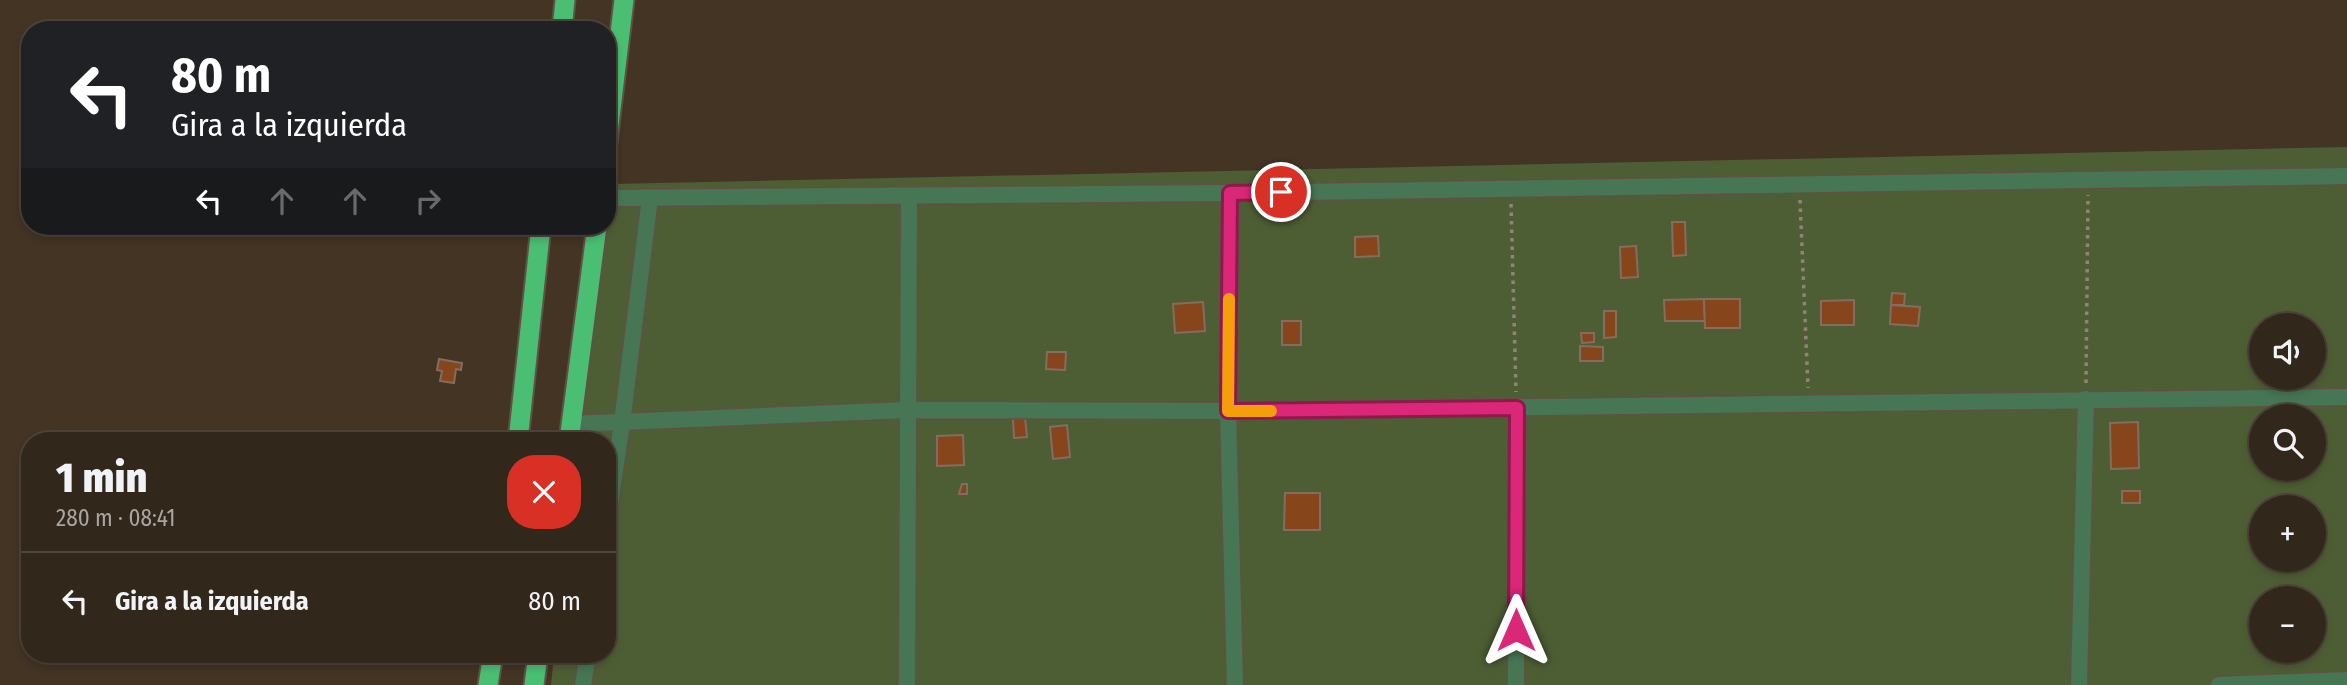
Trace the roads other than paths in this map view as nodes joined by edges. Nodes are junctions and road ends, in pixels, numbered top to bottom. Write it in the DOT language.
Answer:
graph roads {
  1 [pos="565,0"];
  2 [pos="624,0"];
  3 [pos="563,21"];
  4 [pos="616,67"];
  5 [pos="2347,176"];
  6 [pos="1230,193"];
  7 [pos="909,196"];
  8 [pos="616,198"];
  9 [pos="650,198"];
  10 [pos="540,235"];
  11 [pos="596,235"];
  12 [pos="2347,397"];
  13 [pos="2086,399"];
  14 [pos="1517,408"];
  15 [pos="907,411"];
  16 [pos="1228,411"];
  17 [pos="622,423"];
  18 [pos="519,432"];
  19 [pos="570,432"];
  20 [pos="616,463"];
  21 [pos="492,663"];
  22 [pos="537,663"];
  23 [pos="587,663"];
  24 [pos="2347,680"];
  25 [pos="488,685"];
  26 [pos="534,685"];
  27 [pos="583,685"];
  28 [pos="907,685"];
  29 [pos="1235,685"];
  30 [pos="1516,685"];
  31 [pos="2079,685"];
  32 [pos="2220,685"];
  1 -- 3 [label="highway"];
  2 -- 4 [label="highway"];
  5 -- 6 [label="street"];
  6 -- 7 [label="street"];
  6 -- 16 [label="street"];
  7 -- 9 [label="street"];
  7 -- 15 [label="street"];
  8 -- 9 [label="street"];
  9 -- 17 [label="street"];
  10 -- 18 [label="highway"];
  11 -- 19 [label="highway"];
  12 -- 13 [label="street"];
  13 -- 14 [label="street"];
  13 -- 31 [label="street"];
  14 -- 16 [label="street"];
  14 -- 30 [label="street"];
  15 -- 16 [label="street"];
  15 -- 17 [label="street"];
  15 -- 28 [label="street"];
  16 -- 29 [label="street"];
  17 -- 19 [label="street"];
  17 -- 20 [label="street"];
  21 -- 25 [label="highway"];
  22 -- 26 [label="highway"];
  23 -- 27 [label="street"];
  24 -- 32 [label="street"];
}
